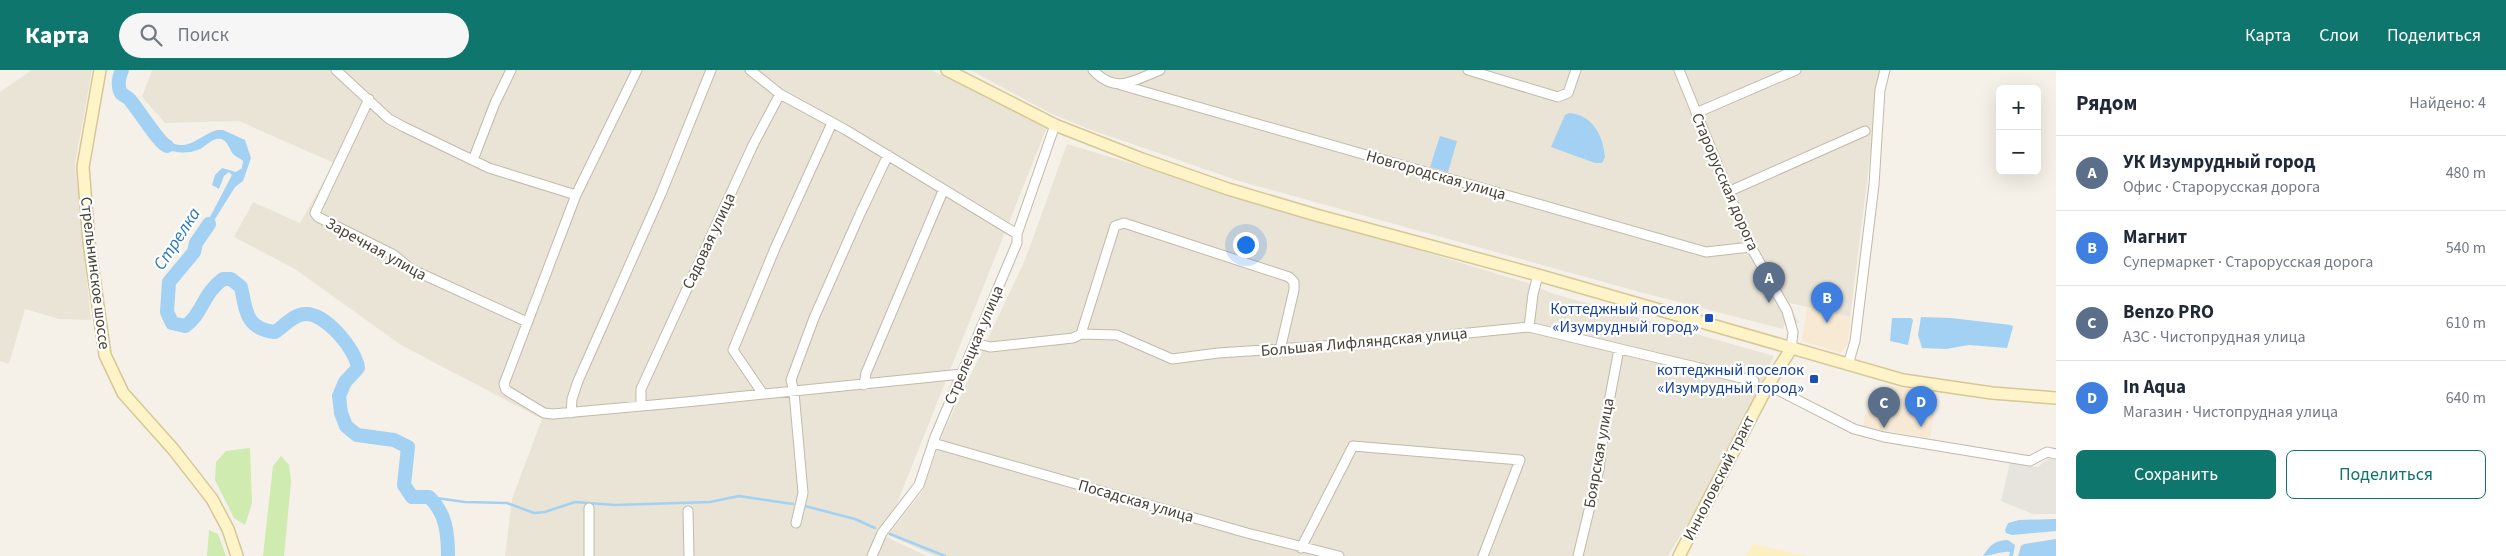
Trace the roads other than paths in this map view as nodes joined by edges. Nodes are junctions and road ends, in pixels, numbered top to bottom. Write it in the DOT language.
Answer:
graph roads {
  1 [pos="100,70"];
  2 [pos="336,70"];
  3 [pos="511,70"];
  4 [pos="637,70"];
  5 [pos="711,70"];
  6 [pos="750,70"];
  7 [pos="947,70"];
  8 [pos="1092,70"];
  9 [pos="1160,70"];
  10 [pos="1468,70"];
  11 [pos="1576,70"];
  12 [pos="1679,70"];
  13 [pos="1796,70"];
  14 [pos="1885,70"];
  15 [pos="1121,85"];
  16 [pos="780,94"];
  17 [pos="371,100"];
  18 [pos="1696,113"];
  19 [pos="832,123"];
  20 [pos="1055,125"];
  21 [pos="1865,131"];
  22 [pos="888,155"];
  23 [pos="473,160"];
  24 [pos="943,191"];
  25 [pos="1730,191"];
  26 [pos="576,195"];
  27 [pos="1017,234"];
  28 [pos="1751,247"];
  29 [pos="1538,275"];
  30 [pos="527,322"];
  31 [pos="1529,327"];
  32 [pos="1081,334"];
  33 [pos="975,343"];
  34 [pos="1619,349"];
  35 [pos="1791,349"];
  36 [pos="1280,350"];
  37 [pos="1848,365"];
  38 [pos="962,374"];
  39 [pos="1754,381"];
  40 [pos="864,385"];
  41 [pos="1768,385"];
  42 [pos="794,392"];
  43 [pos="763,394"];
  44 [pos="2056,398"];
  45 [pos="642,406"];
  46 [pos="571,413"];
  47 [pos="933,443"];
  48 [pos="2056,454"];
  49 [pos="589,508"];
  50 [pos="688,511"];
  51 [pos="796,523"];
  52 [pos="1301,548"];
  53 [pos="238,556"];
  54 [pos="589,556"];
  55 [pos="689,556"];
  56 [pos="872,556"];
  57 [pos="1339,556"];
  58 [pos="1483,556"];
  59 [pos="1578,556"];
  60 [pos="1679,556"];
  1 -- 53 [label="main road, Стрельнинское шоссе"];
  2 -- 17 [label="street"];
  3 -- 23 [label="street"];
  4 -- 26 [label="street"];
  5 -- 46 [label="street"];
  6 -- 16 [label="street"];
  7 -- 20 [label="main road"];
  8 -- 15 [label="street, Новгородская улица"];
  9 -- 15 [label="street"];
  10 -- 11 [label="street"];
  12 -- 18 [label="street, Старорусская дорога"];
  13 -- 18 [label="street"];
  14 -- 37 [label="street"];
  15 -- 28 [label="street, Новгородская улица"];
  16 -- 19 [label="street"];
  16 -- 45 [label="street, Садовая улица"];
  17 -- 23 [label="street"];
  17 -- 30 [label="street, Заречная улица"];
  18 -- 25 [label="street, Старорусская дорога"];
  19 -- 22 [label="street"];
  19 -- 43 [label="street"];
  20 -- 27 [label="street, Стрелецкая улица"];
  20 -- 29 [label="main road"];
  21 -- 25 [label="street"];
  22 -- 24 [label="street"];
  22 -- 42 [label="street"];
  23 -- 26 [label="street"];
  24 -- 27 [label="street"];
  24 -- 40 [label="street"];
  25 -- 28 [label="street, Старорусская дорога"];
  26 -- 30 [label="street"];
  27 -- 33 [label="street, Стрелецкая улица"];
  28 -- 35 [label="street, Старорусская дорога"];
  29 -- 31 [label="street"];
  29 -- 35 [label="main road"];
  30 -- 46 [label="street"];
  31 -- 34 [label="street, Большая Лифляндская улица"];
  31 -- 36 [label="street, Большая Лифляндская улица"];
  32 -- 33 [label="street, Большая Лифляндская улица"];
  32 -- 36 [label="street, Большая Лифляндская улица"];
  32 -- 36 [label="street"];
  33 -- 38 [label="street, Стрелецкая улица"];
  34 -- 39 [label="street, Большая Лифляндская улица"];
  34 -- 59 [label="street, Боярская улица"];
  35 -- 37 [label="main road"];
  35 -- 41 [label="main road, Инноловский тракт"];
  37 -- 44 [label="main road"];
  38 -- 40 [label="street"];
  38 -- 47 [label="street, Стрелецкая улица"];
  40 -- 42 [label="street"];
  41 -- 48 [label="street"];
  41 -- 60 [label="main road, Инноловский тракт"];
  42 -- 43 [label="street"];
  42 -- 51 [label="street"];
  43 -- 45 [label="street"];
  45 -- 46 [label="street"];
  47 -- 52 [label="street, Посадская улица"];
  47 -- 56 [label="street, Стрелецкая улица"];
  49 -- 54 [label="street"];
  50 -- 55 [label="street"];
  52 -- 57 [label="street, Посадская улица"];
  52 -- 58 [label="street"];
}
